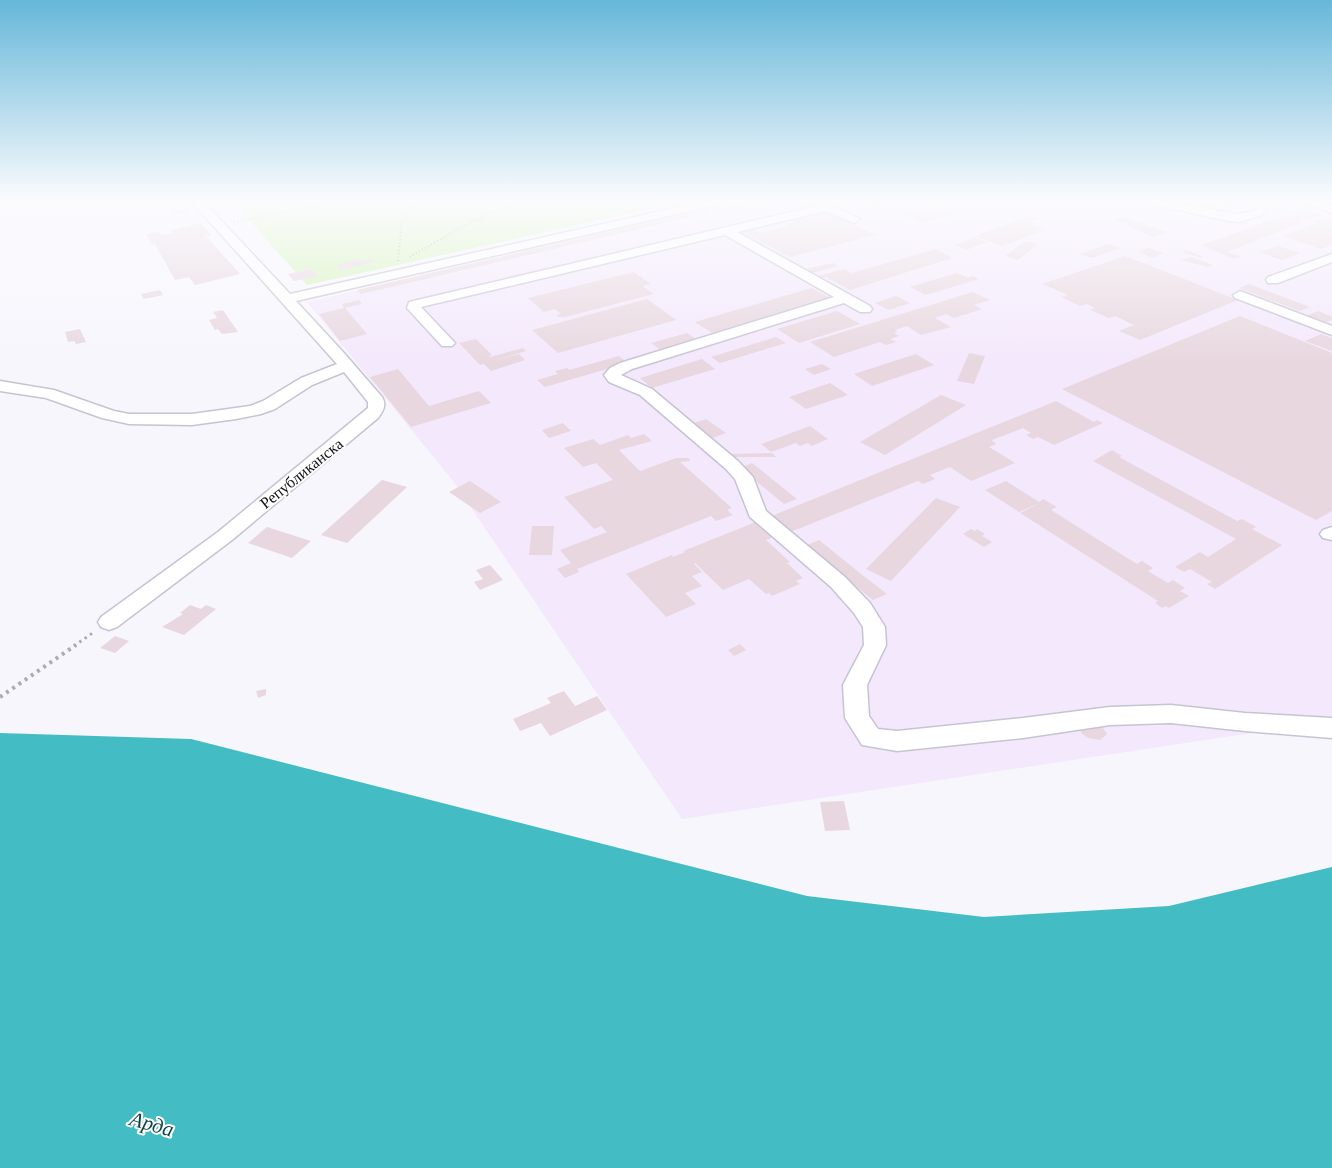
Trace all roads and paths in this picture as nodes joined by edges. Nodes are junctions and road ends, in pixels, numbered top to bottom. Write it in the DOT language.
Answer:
graph roads {
  1 [pos="248,256"];
  2 [pos="399,256"];
  3 [pos="411,256"];
  4 [pos="481,256"];
  5 [pos="623,256"];
  6 [pos="770,256"];
  7 [pos="1332,258"];
  8 [pos="1273,280"];
  9 [pos="1240,295"];
  10 [pos="845,298"];
  11 [pos="287,299"];
  12 [pos="865,309"];
  13 [pos="1332,331"];
  14 [pos="447,343"];
  15 [pos="347,366"];
  16 [pos="0,386"];
  17 [pos="109,622"];
  18 [pos="0,697"];
  19 [pos="1332,728"];
  1 -- 11 [label="street, Републиканска"];
  2 -- 3 [label="path"];
  4 -- 11 [label="street"];
  5 -- 14 [label="street"];
  6 -- 10 [label="street"];
  7 -- 8 [label="street"];
  9 -- 13 [label="street"];
  10 -- 12 [label="street"];
  10 -- 19 [label="street"];
  11 -- 15 [label="street, Републиканска"];
  15 -- 16 [label="street"];
  15 -- 17 [label="street, Републиканска"];
  17 -- 18 [label="path"];
}
